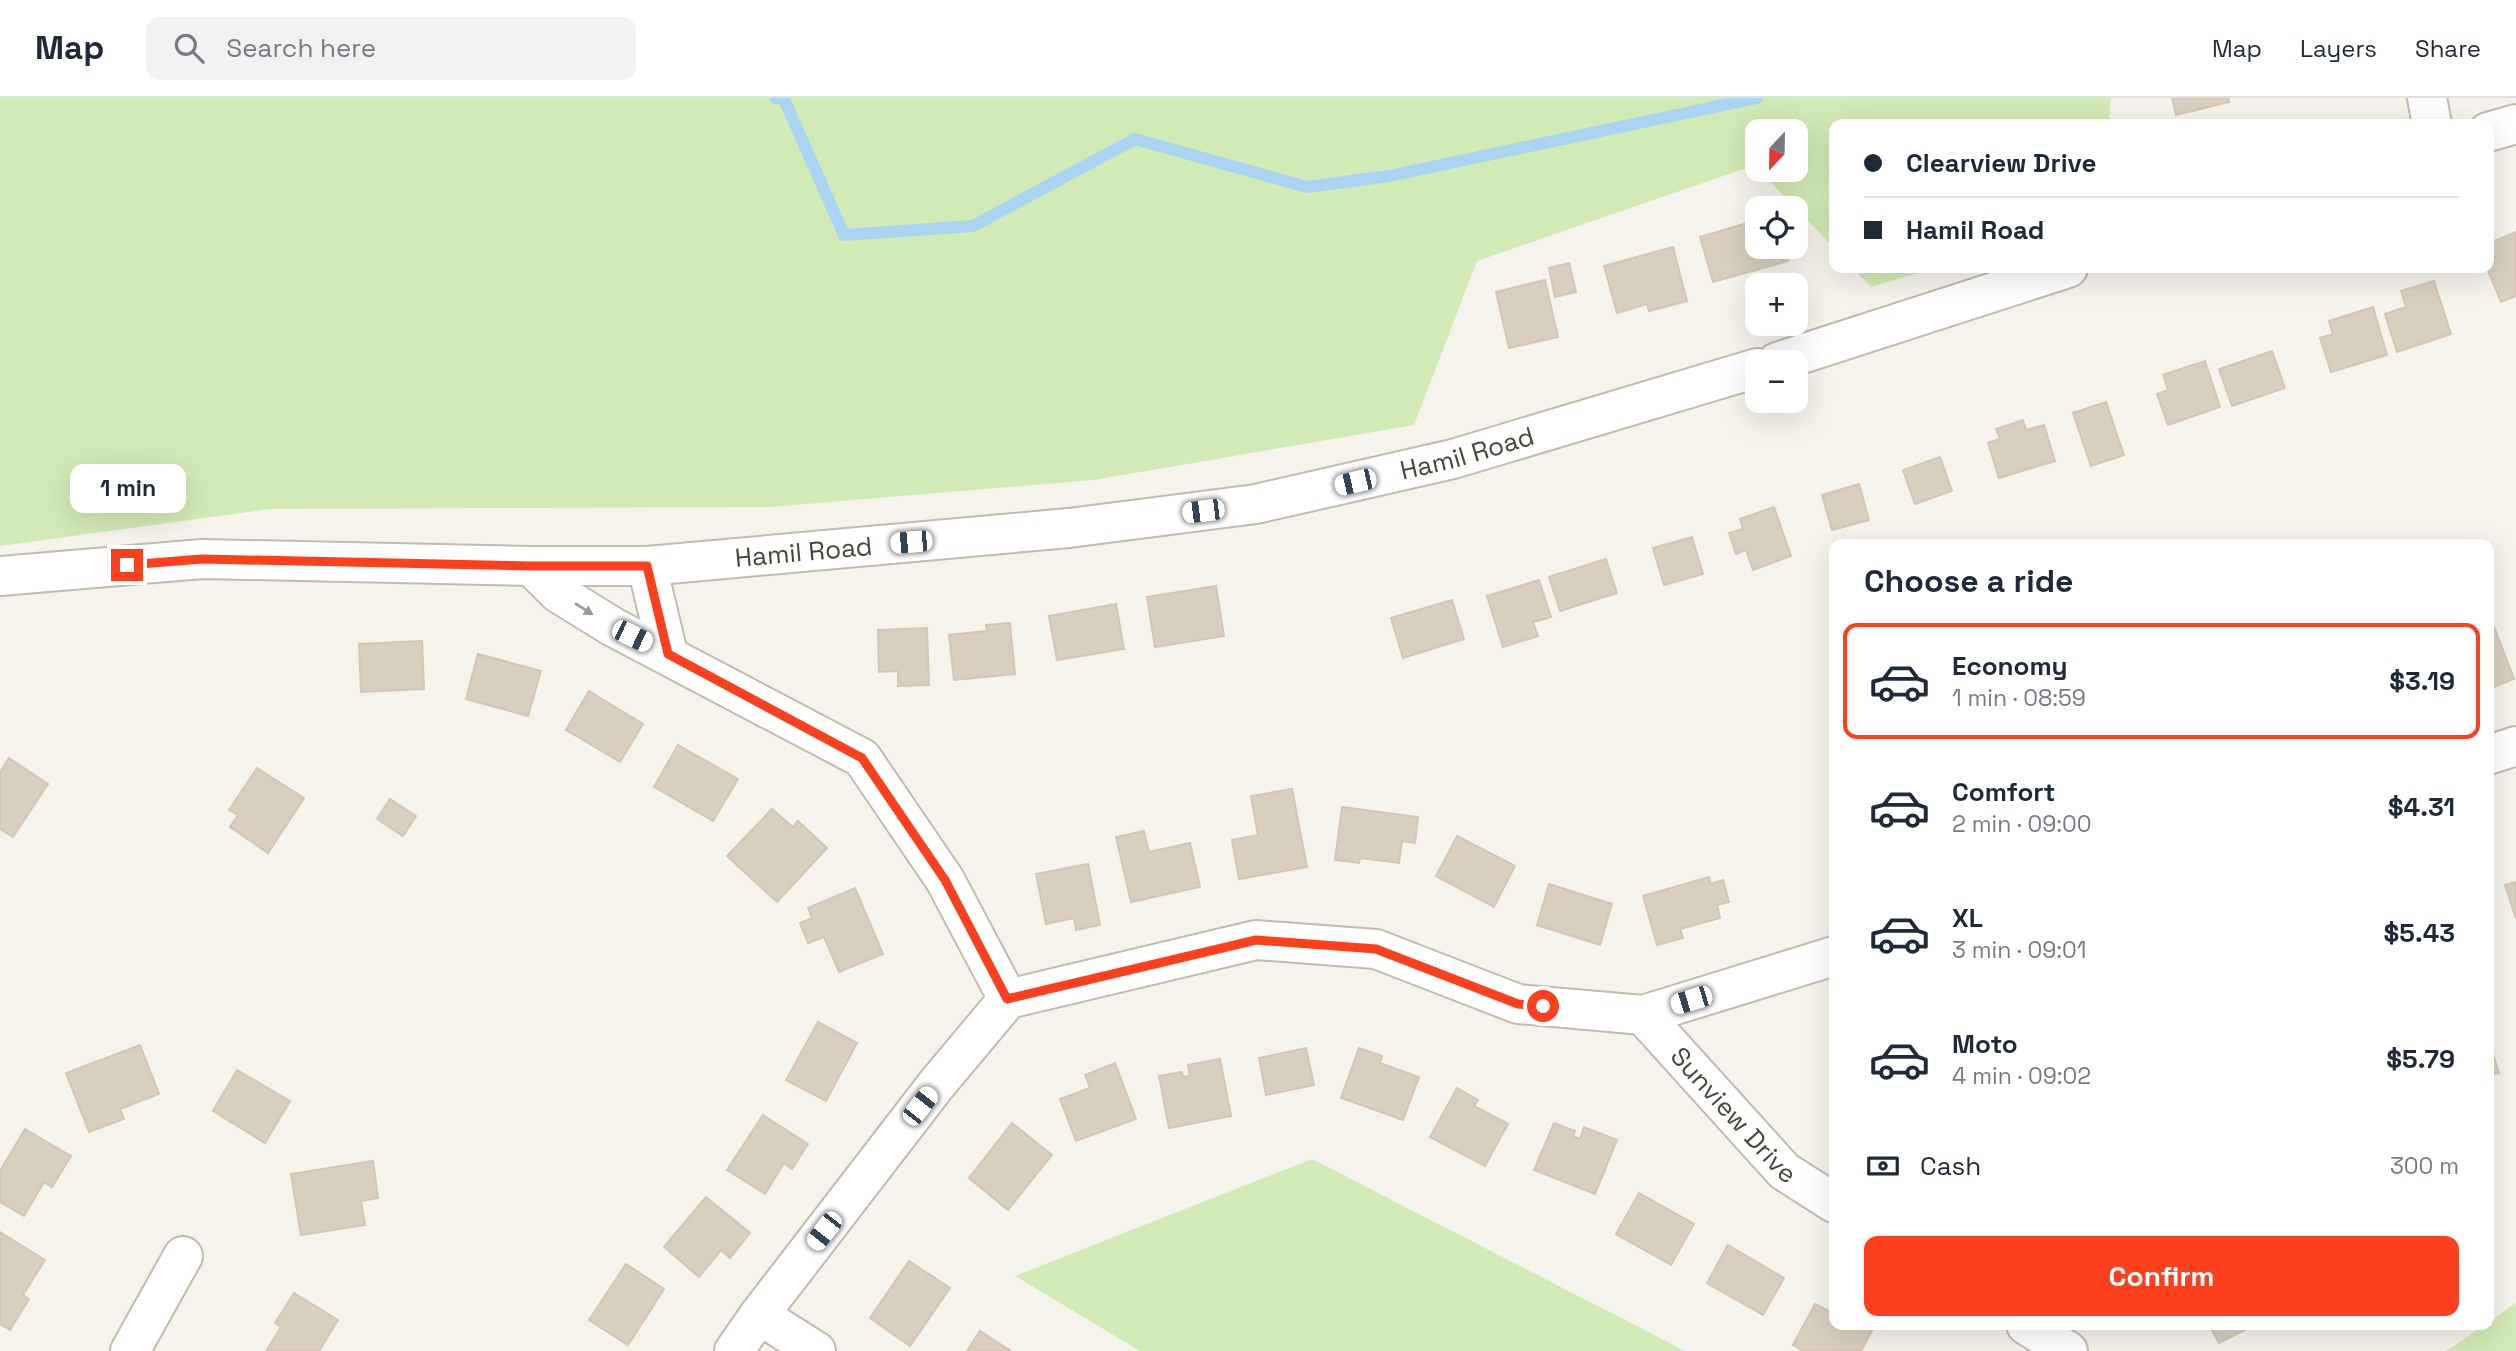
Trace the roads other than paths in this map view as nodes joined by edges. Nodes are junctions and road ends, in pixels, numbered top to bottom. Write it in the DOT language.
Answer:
graph roads {
  1 [pos="2427,98"];
  2 [pos="2431,119"];
  3 [pos="2516,124"];
  4 [pos="2494,130"];
  5 [pos="2053,273"];
  6 [pos="1808,352"];
  7 [pos="1745,372"];
  8 [pos="531,566"];
  9 [pos="647,566"];
  10 [pos="0,576"];
  11 [pos="668,654"];
  12 [pos="2516,746"];
  13 [pos="2494,753"];
  14 [pos="1829,958"];
  15 [pos="1007,999"];
  16 [pos="1643,1015"];
  17 [pos="1829,1200"];
  18 [pos="183,1256"];
  19 [pos="759,1315"];
  20 [pos="2034,1330"];
  21 [pos="130,1351"];
  22 [pos="734,1351"];
  23 [pos="816,1351"];
  24 [pos="2068,1351"];
  1 -- 2 [label="street"];
  3 -- 4 [label="street"];
  5 -- 6 [label="street"];
  7 -- 9 [label="street, Hamil Road"];
  8 -- 9 [label="street, Hamil Road"];
  8 -- 10 [label="street, Hamil Road"];
  8 -- 11 [label="street, one-way"];
  9 -- 11 [label="street"];
  11 -- 15 [label="street"];
  12 -- 13 [label="street"];
  14 -- 16 [label="street"];
  15 -- 16 [label="street"];
  15 -- 19 [label="street"];
  16 -- 17 [label="street, Sunview Drive"];
  18 -- 21 [label="street"];
  19 -- 22 [label="street"];
  19 -- 23 [label="street"];
  20 -- 24 [label="street"];
}
